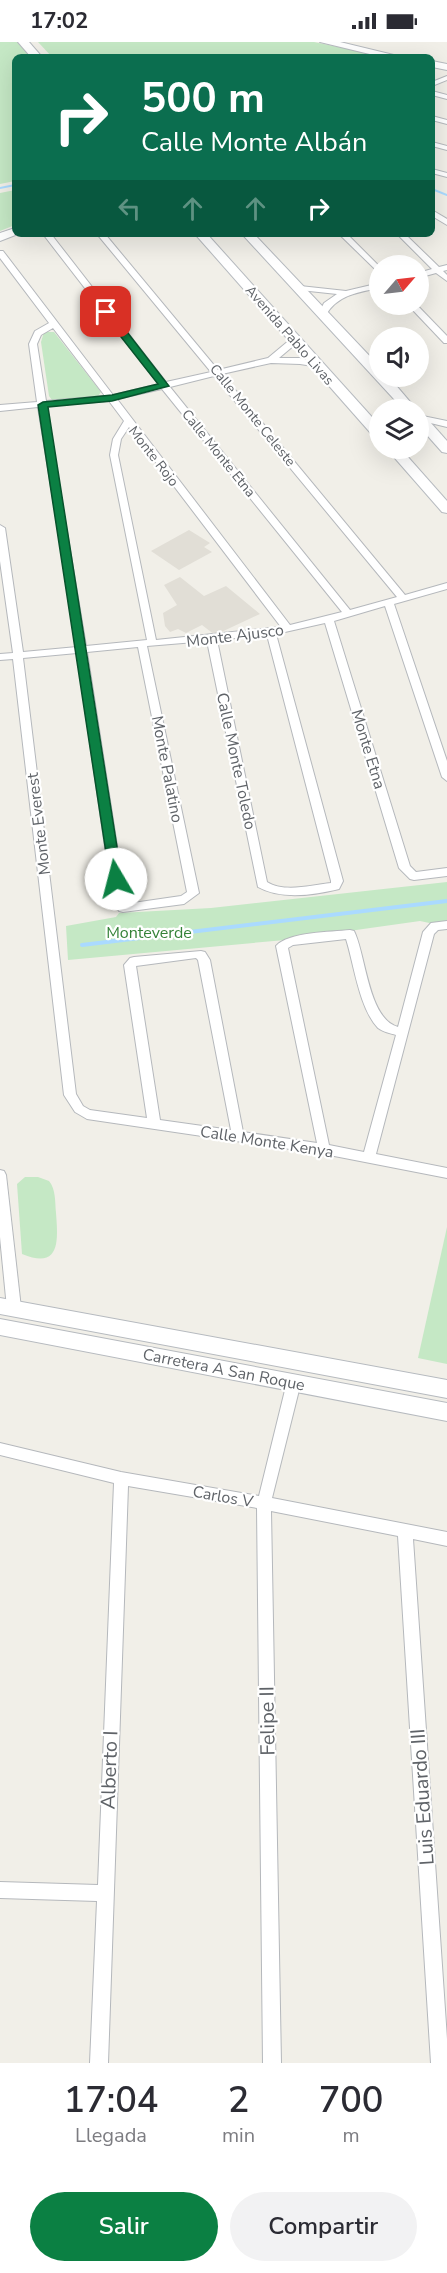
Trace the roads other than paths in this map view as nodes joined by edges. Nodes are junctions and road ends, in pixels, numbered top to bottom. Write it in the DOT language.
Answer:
graph roads {
  1 [pos="24,42"];
  2 [pos="325,42"];
  3 [pos="34,54"];
  4 [pos="383,54"];
  5 [pos="435,214"];
  6 [pos="447,224"];
  7 [pos="49,237"];
  8 [pos="104,237"];
  9 [pos="204,237"];
  10 [pos="251,237"];
  11 [pos="346,237"];
  12 [pos="404,237"];
  13 [pos="0,254"];
  14 [pos="369,261"];
  15 [pos="447,267"];
  16 [pos="438,271"];
  17 [pos="429,273"];
  18 [pos="447,279"];
  19 [pos="300,288"];
  20 [pos="369,288"];
  21 [pos="346,293"];
  22 [pos="323,313"];
  23 [pos="422,315"];
  24 [pos="54,324"];
  25 [pos="295,340"];
  26 [pos="447,341"];
  27 [pos="272,360"];
  28 [pos="369,364"];
  29 [pos="316,365"];
  30 [pos="217,372"];
  31 [pos="164,386"];
  32 [pos="390,387"];
  33 [pos="112,398"];
  34 [pos="401,399"];
  35 [pos="43,405"];
  36 [pos="0,408"];
  37 [pos="429,420"];
  38 [pos="128,423"];
  39 [pos="369,423"];
  40 [pos="447,424"];
  41 [pos="429,429"];
  42 [pos="447,444"];
  43 [pos="447,449"];
  44 [pos="402,459"];
  45 [pos="447,509"];
  46 [pos="0,528"];
  47 [pos="447,586"];
  48 [pos="403,598"];
  49 [pos="388,602"];
  50 [pos="348,614"];
  51 [pos="329,619"];
  52 [pos="288,629"];
  53 [pos="271,632"];
  54 [pos="212,639"];
  55 [pos="147,644"];
  56 [pos="82,650"];
  57 [pos="18,655"];
  58 [pos="0,657"];
  59 [pos="447,777"];
  60 [pos="447,872"];
  61 [pos="441,925"];
  62 [pos="401,1032"];
  63 [pos="87,1114"];
  64 [pos="154,1123"];
  65 [pos="238,1137"];
  66 [pos="324,1149"];
  67 [pos="369,1158"];
  68 [pos="447,1173"];
  69 [pos="0,1175"];
  70 [pos="6,1278"];
  71 [pos="7,1307"];
  72 [pos="0,1327"];
  73 [pos="294,1382"];
  74 [pos="447,1389"];
  75 [pos="447,1412"];
  76 [pos="0,1449"];
  77 [pos="122,1478"];
  78 [pos="264,1503"];
  79 [pos="405,1532"];
  80 [pos="447,1539"];
  81 [pos="0,1890"];
  82 [pos="104,1893"];
  83 [pos="99,2063"];
  84 [pos="273,2063"];
  85 [pos="440,2063"];
  1 -- 3 [label="main road"];
  2 -- 4 [label="main road"];
  5 -- 6 [label="street"];
  7 -- 31 [label="street, Calle Monte Etna"];
  8 -- 30 [label="street, Calle Monte Celeste"];
  9 -- 25 [label="main road, Avenida Pablo Livas"];
  10 -- 19 [label="main road"];
  11 -- 14 [label="street"];
  12 -- 16 [label="street"];
  13 -- 24 [label="street, Monte Rojo"];
  15 -- 16 [label="street"];
  16 -- 17 [label="street"];
  16 -- 18 [label="street"];
  19 -- 21 [label="street"];
  19 -- 22 [label="main road"];
  20 -- 21 [label="street"];
  21 -- 22 [label="street"];
  22 -- 28 [label="main road"];
  23 -- 26 [label="street"];
  24 -- 33 [label="street, Monte Rojo"];
  24 -- 35 [label="street"];
  25 -- 27 [label="street"];
  25 -- 29 [label="main road, Avenida Pablo Livas"];
  27 -- 29 [label="street"];
  27 -- 30 [label="street"];
  29 -- 39 [label="main road, Avenida Pablo Livas"];
  30 -- 31 [label="street"];
  30 -- 48 [label="street, Calle Monte Celeste"];
  31 -- 33 [label="street"];
  31 -- 50 [label="street, Calle Monte Etna"];
  32 -- 34 [label="main road"];
  33 -- 35 [label="street"];
  33 -- 38 [label="street, Monte Rojo"];
  35 -- 36 [label="street"];
  35 -- 56 [label="street"];
  37 -- 40 [label="street"];
  38 -- 52 [label="street, Monte Rojo"];
  38 -- 55 [label="street, Monte Palatino"];
  41 -- 43 [label="main road"];
  42 -- 43 [label="street"];
  44 -- 45 [label="main road"];
  46 -- 57 [label="street, Monte Everest"];
  47 -- 48 [label="street, Monte Ajusco"];
  48 -- 49 [label="street, Monte Ajusco"];
  49 -- 50 [label="street, Monte Ajusco"];
  49 -- 59 [label="street"];
  50 -- 51 [label="street, Monte Ajusco"];
  51 -- 52 [label="street, Monte Ajusco"];
  51 -- 60 [label="street, Monte Etna"];
  52 -- 53 [label="street, Monte Ajusco"];
  53 -- 54 [label="street, Monte Ajusco"];
  53 -- 54 [label="street, Calle Monte Toledo"];
  54 -- 55 [label="street, Monte Ajusco"];
  55 -- 56 [label="street, Monte Ajusco"];
  55 -- 56 [label="street, Monte Palatino"];
  56 -- 57 [label="street, Monte Ajusco"];
  57 -- 58 [label="street, Monte Ajusco"];
  57 -- 63 [label="street, Monte Everest"];
  61 -- 62 [label="street"];
  62 -- 66 [label="street"];
  62 -- 67 [label="street"];
  63 -- 64 [label="street, Calle Monte Kenya"];
  64 -- 65 [label="street, Calle Monte Kenya"];
  64 -- 65 [label="street"];
  65 -- 66 [label="street, Calle Monte Kenya"];
  66 -- 67 [label="street, Calle Monte Kenya"];
  67 -- 68 [label="street, Calle Monte Kenya"];
  69 -- 70 [label="street"];
  70 -- 71 [label="street"];
  71 -- 74 [label="main road, Carretera A San Roque"];
  72 -- 73 [label="main road, Carretera A San Roque"];
  73 -- 75 [label="main road, Carretera A San Roque"];
  73 -- 78 [label="street, Felipe II"];
  76 -- 77 [label="street, Carlos V"];
  77 -- 78 [label="street, Carlos V"];
  77 -- 82 [label="street, Alberto I"];
  78 -- 79 [label="street, Carlos V"];
  78 -- 84 [label="street, Felipe II"];
  79 -- 80 [label="street, Carlos V"];
  79 -- 85 [label="street, Luis Eduardo III"];
  81 -- 82 [label="street"];
  82 -- 83 [label="street, Alberto I"];
}
